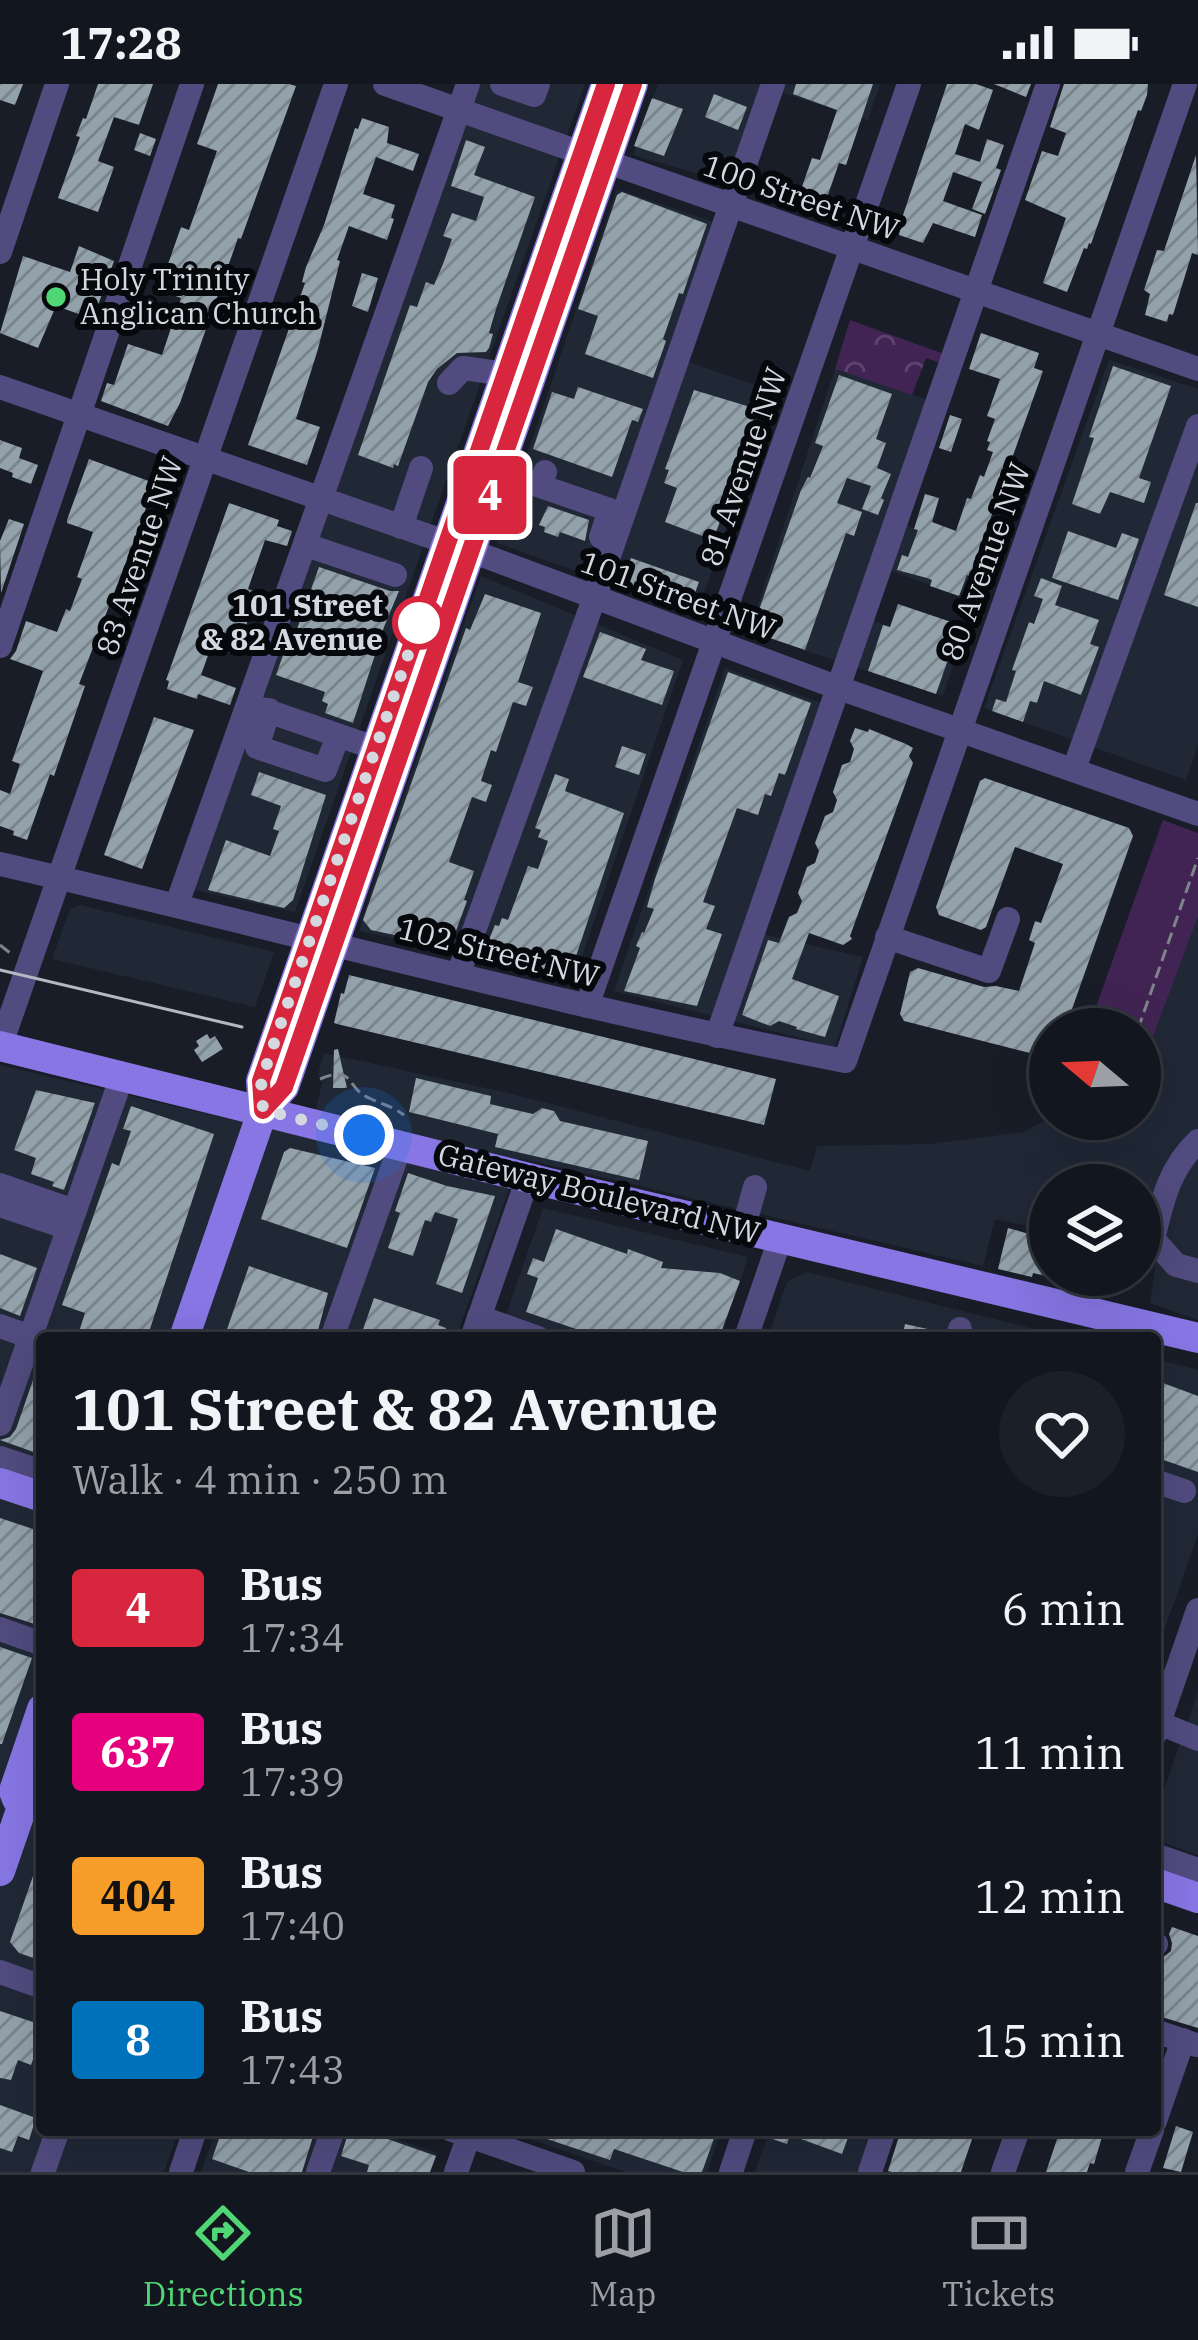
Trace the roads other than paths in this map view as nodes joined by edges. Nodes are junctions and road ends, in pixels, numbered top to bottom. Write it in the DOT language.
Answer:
graph roads {
  1 [pos="57,84"];
  2 [pos="192,84"];
  3 [pos="336,84"];
  4 [pos="385,84"];
  5 [pos="468,84"];
  6 [pos="502,84"];
  7 [pos="538,84"];
  8 [pos="606,84"];
  9 [pos="633,84"];
  10 [pos="773,84"];
  11 [pos="909,84"];
  12 [pos="1048,84"];
  13 [pos="1185,84"];
  14 [pos="459,110"];
  15 [pos="594,157"];
  16 [pos="730,205"];
  17 [pos="852,248"];
  18 [pos="0,252"];
  19 [pos="977,292"];
  20 [pos="1100,334"];
  21 [pos="1198,369"];
  22 [pos="505,374"];
  23 [pos="449,383"];
  24 [pos="0,387"];
  25 [pos="79,415"];
  26 [pos="1198,426"];
  27 [pos="503,458"];
  28 [pos="205,459"];
  29 [pos="421,468"];
  30 [pos="545,472"];
  31 [pos="323,498"];
  32 [pos="628,500"];
  33 [pos="401,526"];
  34 [pos="306,544"];
  35 [pos="459,547"];
  36 [pos="395,575"];
  37 [pos="588,594"];
  38 [pos="714,641"];
  39 [pos="0,646"];
  40 [pos="839,688"];
  41 [pos="258,707"];
  42 [pos="958,730"];
  43 [pos="338,736"];
  44 [pos="375,748"];
  45 [pos="1074,769"];
  46 [pos="1198,814"];
  47 [pos="0,864"];
  48 [pos="59,877"];
  49 [pos="177,904"];
  50 [pos="1008,919"];
  51 [pos="887,937"];
  52 [pos="322,941"];
  53 [pos="458,975"];
  54 [pos="587,1006"];
  55 [pos="717,1036"];
  56 [pos="0,1046"];
  57 [pos="845,1061"];
  58 [pos="122,1076"];
  59 [pos="263,1110"];
  60 [pos="403,1130"];
  61 [pos="1198,1141"];
  62 [pos="527,1178"];
  63 [pos="0,1185"];
  64 [pos="755,1187"];
  65 [pos="0,1205"];
  66 [pos="71,1220"];
  67 [pos="743,1231"];
  68 [pos="779,1239"];
  69 [pos="1198,1271"];
  70 [pos="0,1326"];
  71 [pos="476,1327"];
  72 [pos="186,1332"];
  73 [pos="334,1332"];
  74 [pos="748,1332"];
  75 [pos="31,1337"];
  76 [pos="1198,1338"];
  77 [pos="0,1424"];
  78 [pos="0,1458"];
  79 [pos="36,1470"];
  80 [pos="0,1483"];
  81 [pos="1161,1483"];
  82 [pos="1184,1491"];
  83 [pos="36,1496"];
  84 [pos="1198,1610"];
  85 [pos="0,1629"];
  86 [pos="36,1642"];
  87 [pos="1161,1716"];
  88 [pos="36,1727"];
  89 [pos="1161,1729"];
  90 [pos="1198,1739"];
  91 [pos="36,1788"];
  92 [pos="21,1810"];
  93 [pos="1161,1857"];
  94 [pos="0,1870"];
  95 [pos="1198,1870"];
  96 [pos="1161,1885"];
  97 [pos="1198,1898"];
  98 [pos="0,1972"];
  99 [pos="36,1985"];
  100 [pos="1161,2033"];
  101 [pos="1190,2043"];
  102 [pos="1161,2108"];
  103 [pos="56,2136"];
  104 [pos="193,2136"];
  105 [pos="331,2136"];
  106 [pos="463,2136"];
  107 [pos="475,2136"];
  108 [pos="744,2136"];
  109 [pos="882,2136"];
  110 [pos="1016,2136"];
  111 [pos="1150,2136"];
  112 [pos="43,2172"];
  113 [pos="181,2172"];
  114 [pos="318,2172"];
  115 [pos="456,2172"];
  116 [pos="573,2172"];
  117 [pos="731,2172"];
  118 [pos="870,2172"];
  119 [pos="1003,2172"];
  120 [pos="1137,2172"];
  1 -- 18 [label="street"];
  2 -- 25 [label="street"];
  3 -- 28 [label="street, 83 Avenue NW"];
  4 -- 14 [label="street, 100 Street NW"];
  5 -- 14 [label="street"];
  6 -- 7 [label="street"];
  8 -- 15 [label="main road"];
  9 -- 15 [label="main road"];
  10 -- 16 [label="street"];
  11 -- 17 [label="street, 81 Avenue NW"];
  12 -- 19 [label="street"];
  13 -- 20 [label="street, 80 Avenue NW"];
  14 -- 15 [label="street, 100 Street NW"];
  14 -- 31 [label="street"];
  15 -- 16 [label="street, 100 Street NW"];
  15 -- 22 [label="main road"];
  15 -- 27 [label="main road"];
  16 -- 17 [label="street, 100 Street NW"];
  16 -- 32 [label="street"];
  17 -- 19 [label="street, 100 Street NW"];
  17 -- 38 [label="street, 81 Avenue NW"];
  19 -- 20 [label="street, 100 Street NW"];
  19 -- 40 [label="street"];
  20 -- 21 [label="street, 100 Street NW"];
  20 -- 42 [label="street, 80 Avenue NW"];
  22 -- 23 [label="street"];
  22 -- 35 [label="main road"];
  24 -- 25 [label="street, 101 Street NW"];
  25 -- 28 [label="street, 101 Street NW"];
  25 -- 39 [label="street"];
  26 -- 45 [label="street"];
  27 -- 30 [label="street"];
  27 -- 35 [label="main road"];
  28 -- 31 [label="street, 101 Street NW"];
  28 -- 48 [label="street, 83 Avenue NW"];
  29 -- 33 [label="street"];
  30 -- 32 [label="street"];
  30 -- 37 [label="street"];
  31 -- 33 [label="street, 101 Street NW"];
  31 -- 34 [label="street"];
  32 -- 37 [label="street"];
  33 -- 35 [label="street, 101 Street NW"];
  34 -- 36 [label="street"];
  34 -- 41 [label="street"];
  35 -- 37 [label="street, 101 Street NW"];
  35 -- 44 [label="main road"];
  35 -- 52 [label="main road"];
  37 -- 38 [label="street, 101 Street NW"];
  37 -- 53 [label="street"];
  38 -- 40 [label="street, 101 Street NW"];
  38 -- 54 [label="street, 81 Avenue NW"];
  40 -- 42 [label="street, 101 Street NW"];
  40 -- 55 [label="street"];
  41 -- 43 [label="street"];
  41 -- 43 [label="street"];
  41 -- 49 [label="street"];
  42 -- 45 [label="street, 101 Street NW"];
  42 -- 51 [label="street, 80 Avenue NW"];
  43 -- 44 [label="street"];
  44 -- 52 [label="main road"];
  45 -- 46 [label="street, 101 Street NW"];
  47 -- 48 [label="street, 102 Street NW"];
  48 -- 49 [label="street, 102 Street NW"];
  48 -- 56 [label="street, 83 Avenue NW"];
  49 -- 52 [label="street, 102 Street NW"];
  50 -- 51 [label="street"];
  51 -- 57 [label="street, 80 Avenue NW"];
  52 -- 53 [label="street, 102 Street NW"];
  52 -- 59 [label="main road"];
  53 -- 54 [label="street, 102 Street NW"];
  54 -- 55 [label="street, 102 Street NW"];
  55 -- 57 [label="street, 102 Street NW"];
  56 -- 58 [label="main road, Gateway Boulevard NW"];
  58 -- 59 [label="main road, Gateway Boulevard NW"];
  58 -- 66 [label="street"];
  59 -- 60 [label="main road, Gateway Boulevard NW"];
  59 -- 72 [label="main road"];
  60 -- 62 [label="main road, Gateway Boulevard NW"];
  60 -- 73 [label="street"];
  61 -- 69 [label="street"];
  62 -- 67 [label="main road, Gateway Boulevard NW"];
  62 -- 71 [label="street"];
  63 -- 66 [label="street"];
  64 -- 67 [label="street"];
  65 -- 66 [label="street"];
  66 -- 75 [label="street"];
  67 -- 68 [label="main road, Gateway Boulevard NW"];
  68 -- 74 [label="street"];
  68 -- 76 [label="main road, Gateway Boulevard NW"];
  70 -- 75 [label="street"];
  75 -- 77 [label="street"];
  78 -- 79 [label="street"];
  80 -- 83 [label="main road"];
  81 -- 82 [label="street"];
  84 -- 87 [label="street"];
  85 -- 86 [label="street"];
  88 -- 92 [label="main road"];
  89 -- 90 [label="street"];
  91 -- 92 [label="main road"];
  92 -- 94 [label="main road"];
  93 -- 95 [label="street"];
  96 -- 97 [label="main road"];
  98 -- 99 [label="street"];
  100 -- 101 [label="street"];
  101 -- 102 [label="street"];
  103 -- 112 [label="street"];
  104 -- 113 [label="street"];
  105 -- 114 [label="street"];
  106 -- 115 [label="street"];
  107 -- 116 [label="street"];
  108 -- 117 [label="street"];
  109 -- 118 [label="street"];
  110 -- 119 [label="street"];
  111 -- 120 [label="street"];
}
